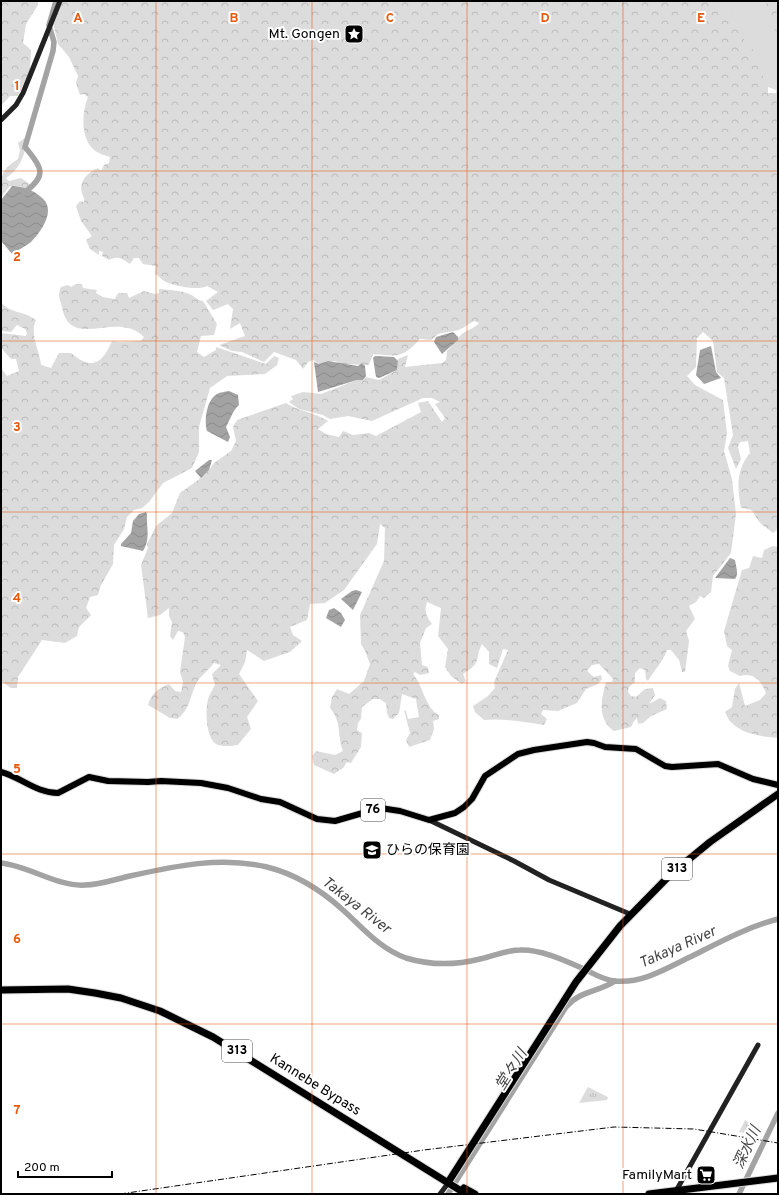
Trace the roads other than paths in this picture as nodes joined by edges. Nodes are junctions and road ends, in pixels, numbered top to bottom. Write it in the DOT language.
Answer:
graph roads {
  1 [pos="60,1"];
  2 [pos="1,120"];
  3 [pos="1,772"];
  4 [pos="778,785"];
  5 [pos="778,794"];
  6 [pos="429,820"];
  7 [pos="630,914"];
  8 [pos="1,990"];
  9 [pos="758,1045"];
  10 [pos="778,1178"];
  11 [pos="778,1182"];
  12 [pos="750,1183"];
  13 [pos="453,1184"];
  14 [pos="676,1193"];
  15 [pos="440,1194"];
  16 [pos="466,1194"];
  17 [pos="475,1194"];
  18 [pos="648,1194"];
  1 -- 2 [label="street"];
  3 -- 6 [label="main road, 76"];
  4 -- 6 [label="main road"];
  5 -- 7 [label="highway, 313"];
  6 -- 7 [label="street"];
  7 -- 13 [label="highway, 313"];
  8 -- 13 [label="highway, Kannebe Bypass / 313"];
  9 -- 14 [label="street"];
  10 -- 12 [label="highway"];
  11 -- 12 [label="highway"];
  12 -- 14 [label="highway"];
  13 -- 15 [label="street"];
  13 -- 16 [label="highway"];
  13 -- 17 [label="highway"];
  14 -- 18 [label="highway"];
}
